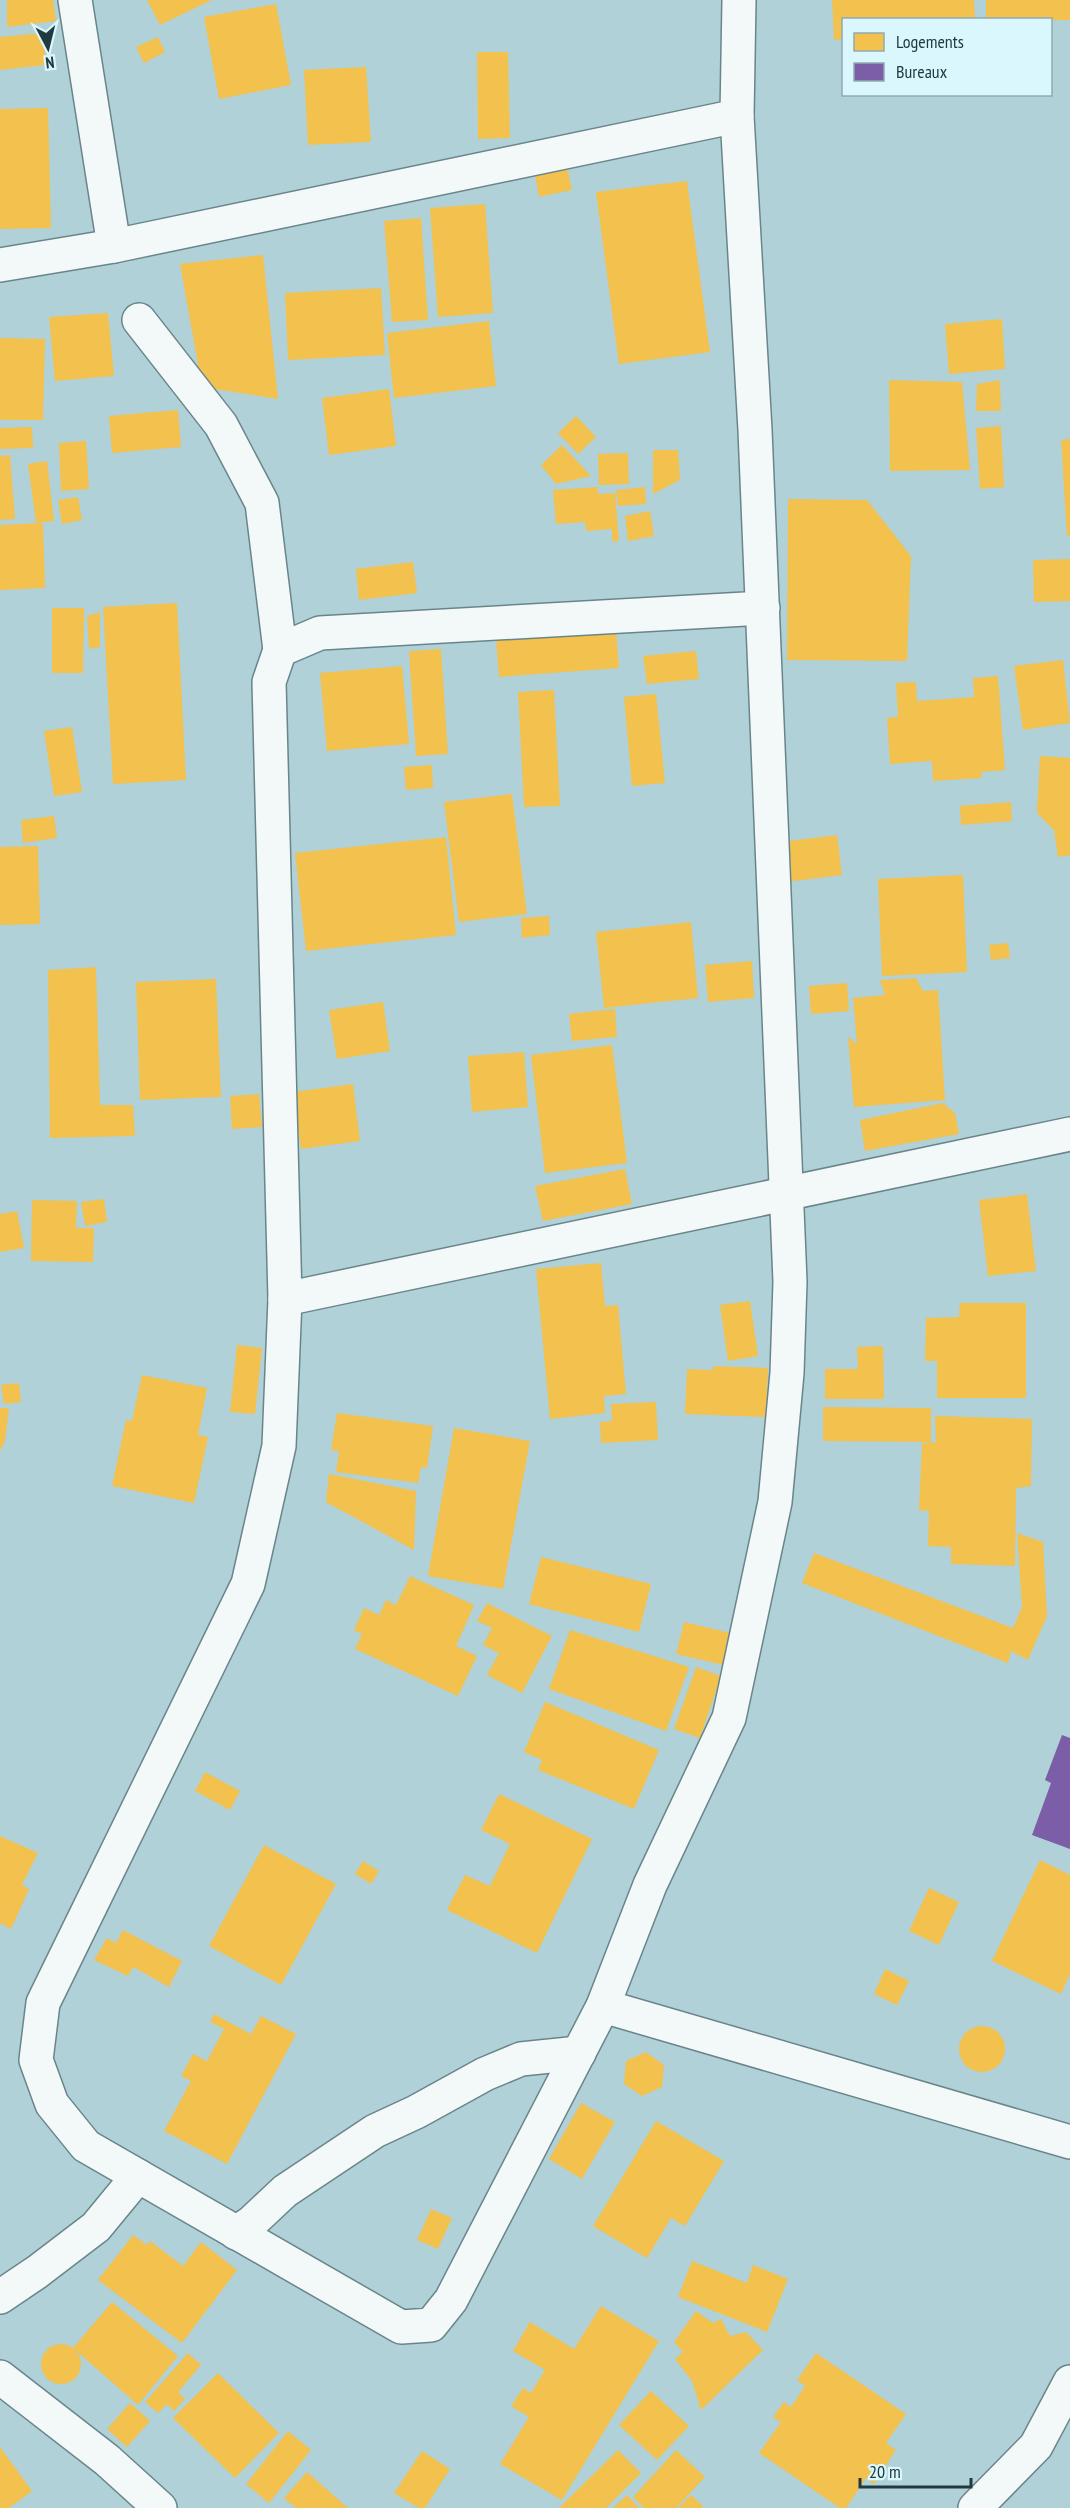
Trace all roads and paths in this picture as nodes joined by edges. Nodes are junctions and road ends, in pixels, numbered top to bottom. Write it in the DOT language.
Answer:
graph roads {
  1 [pos="75,0"];
  2 [pos="739,0"];
  3 [pos="736,116"];
  4 [pos="114,246"];
  5 [pos="0,265"];
  6 [pos="139,320"];
  7 [pos="763,609"];
  8 [pos="280,650"];
  9 [pos="1070,1134"];
  10 [pos="786,1194"];
  11 [pos="285,1299"];
  12 [pos="603,2006"];
  13 [pos="579,2053"];
  14 [pos="1070,2142"];
  15 [pos="138,2176"];
  16 [pos="236,2233"];
  17 [pos="0,2297"];
  18 [pos="0,2378"];
  19 [pos="1070,2382"];
  20 [pos="160,2508"];
  21 [pos="975,2508"];
  1 -- 4 [label="street"];
  2 -- 3 [label="street"];
  3 -- 4 [label="street"];
  3 -- 7 [label="street"];
  4 -- 5 [label="street"];
  6 -- 8 [label="street"];
  7 -- 8 [label="street"];
  7 -- 10 [label="street"];
  8 -- 11 [label="street"];
  9 -- 10 [label="street"];
  10 -- 11 [label="street"];
  10 -- 12 [label="street"];
  11 -- 15 [label="street"];
  12 -- 13 [label="street"];
  12 -- 14 [label="street"];
  13 -- 16 [label="street"];
  13 -- 16 [label="street"];
  15 -- 16 [label="street"];
  15 -- 17 [label="street"];
  18 -- 20 [label="street"];
  19 -- 21 [label="street"];
}
